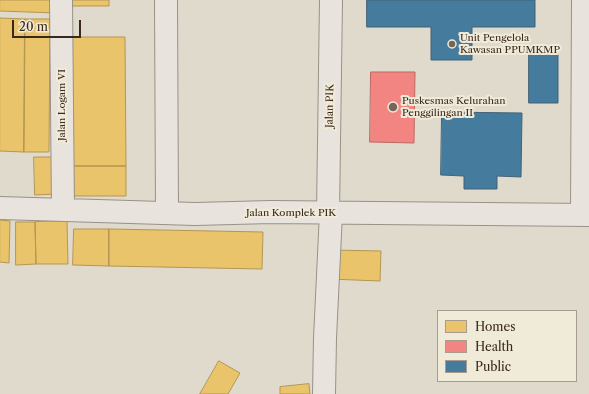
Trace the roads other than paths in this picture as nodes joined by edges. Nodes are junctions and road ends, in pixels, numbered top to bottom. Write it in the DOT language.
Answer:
graph roads {
  1 [pos="61,0"];
  2 [pos="166,0"];
  3 [pos="331,0"];
  4 [pos="583,0"];
  5 [pos="0,208"];
  6 [pos="63,210"];
  7 [pos="167,213"];
  8 [pos="329,213"];
  9 [pos="585,215"];
  10 [pos="324,394"];
  1 -- 6 [label="street, Jalan Logam VI"];
  2 -- 7 [label="street"];
  3 -- 8 [label="street, Jalan PIK"];
  4 -- 9 [label="street, Jalan Komplek PIK"];
  5 -- 6 [label="street, Jalan Komplek PIK"];
  6 -- 7 [label="street, Jalan Komplek PIK"];
  7 -- 8 [label="street, Jalan Komplek PIK"];
  8 -- 9 [label="street, Jalan Komplek PIK"];
  8 -- 10 [label="street, Jalan PIK"];
}
